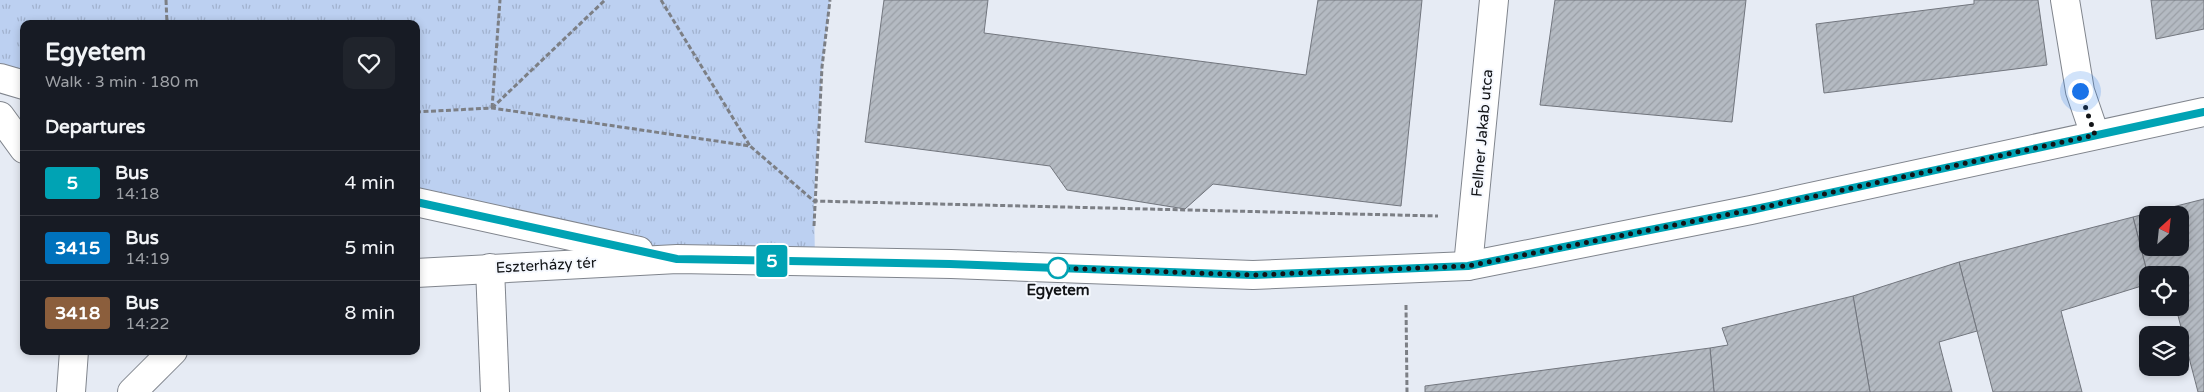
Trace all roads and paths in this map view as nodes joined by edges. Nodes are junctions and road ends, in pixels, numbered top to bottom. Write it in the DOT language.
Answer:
graph roads {
  1 [pos="166,0"];
  2 [pos="500,0"];
  3 [pos="605,0"];
  4 [pos="661,0"];
  5 [pos="830,0"];
  6 [pos="1494,0"];
  7 [pos="2064,0"];
  8 [pos="167,20"];
  9 [pos="0,78"];
  10 [pos="20,84"];
  11 [pos="492,108"];
  12 [pos="420,112"];
  13 [pos="2204,112"];
  14 [pos="0,116"];
  15 [pos="2095,135"];
  16 [pos="20,144"];
  17 [pos="750,146"];
  18 [pos="814,200"];
  19 [pos="1475,201"];
  20 [pos="420,203"];
  21 [pos="815,216"];
  22 [pos="677,259"];
  23 [pos="1468,266"];
  24 [pos="490,268"];
  25 [pos="1406,268"];
  26 [pos="420,273"];
  27 [pos="74,355"];
  28 [pos="147,355"];
  29 [pos="169,355"];
  30 [pos="71,392"];
  31 [pos="125,392"];
  32 [pos="132,392"];
  33 [pos="495,392"];
  34 [pos="1407,392"];
  1 -- 8 [label="path"];
  2 -- 11 [label="path"];
  3 -- 11 [label="path"];
  4 -- 17 [label="path"];
  5 -- 18 [label="path"];
  6 -- 19 [label="street, Fellner Jakab utca"];
  7 -- 15 [label="street"];
  9 -- 10 [label="street"];
  11 -- 12 [label="path"];
  11 -- 17 [label="path"];
  13 -- 15 [label="street, Eszterházy tér"];
  14 -- 16 [label="street"];
  15 -- 23 [label="street, Eszterházy tér"];
  17 -- 18 [label="path"];
  18 -- 19 [label="path"];
  18 -- 21 [label="path"];
  19 -- 23 [label="street, Fellner Jakab utca"];
  20 -- 22 [label="street, Eszterházy tér"];
  22 -- 24 [label="street, Eszterházy tér"];
  22 -- 25 [label="street, Eszterházy tér"];
  23 -- 25 [label="street, Eszterházy tér"];
  24 -- 26 [label="street, Eszterházy tér"];
  24 -- 33 [label="street"];
  25 -- 34 [label="path"];
  27 -- 30 [label="street"];
  28 -- 31 [label="street"];
  29 -- 32 [label="street"];
}
